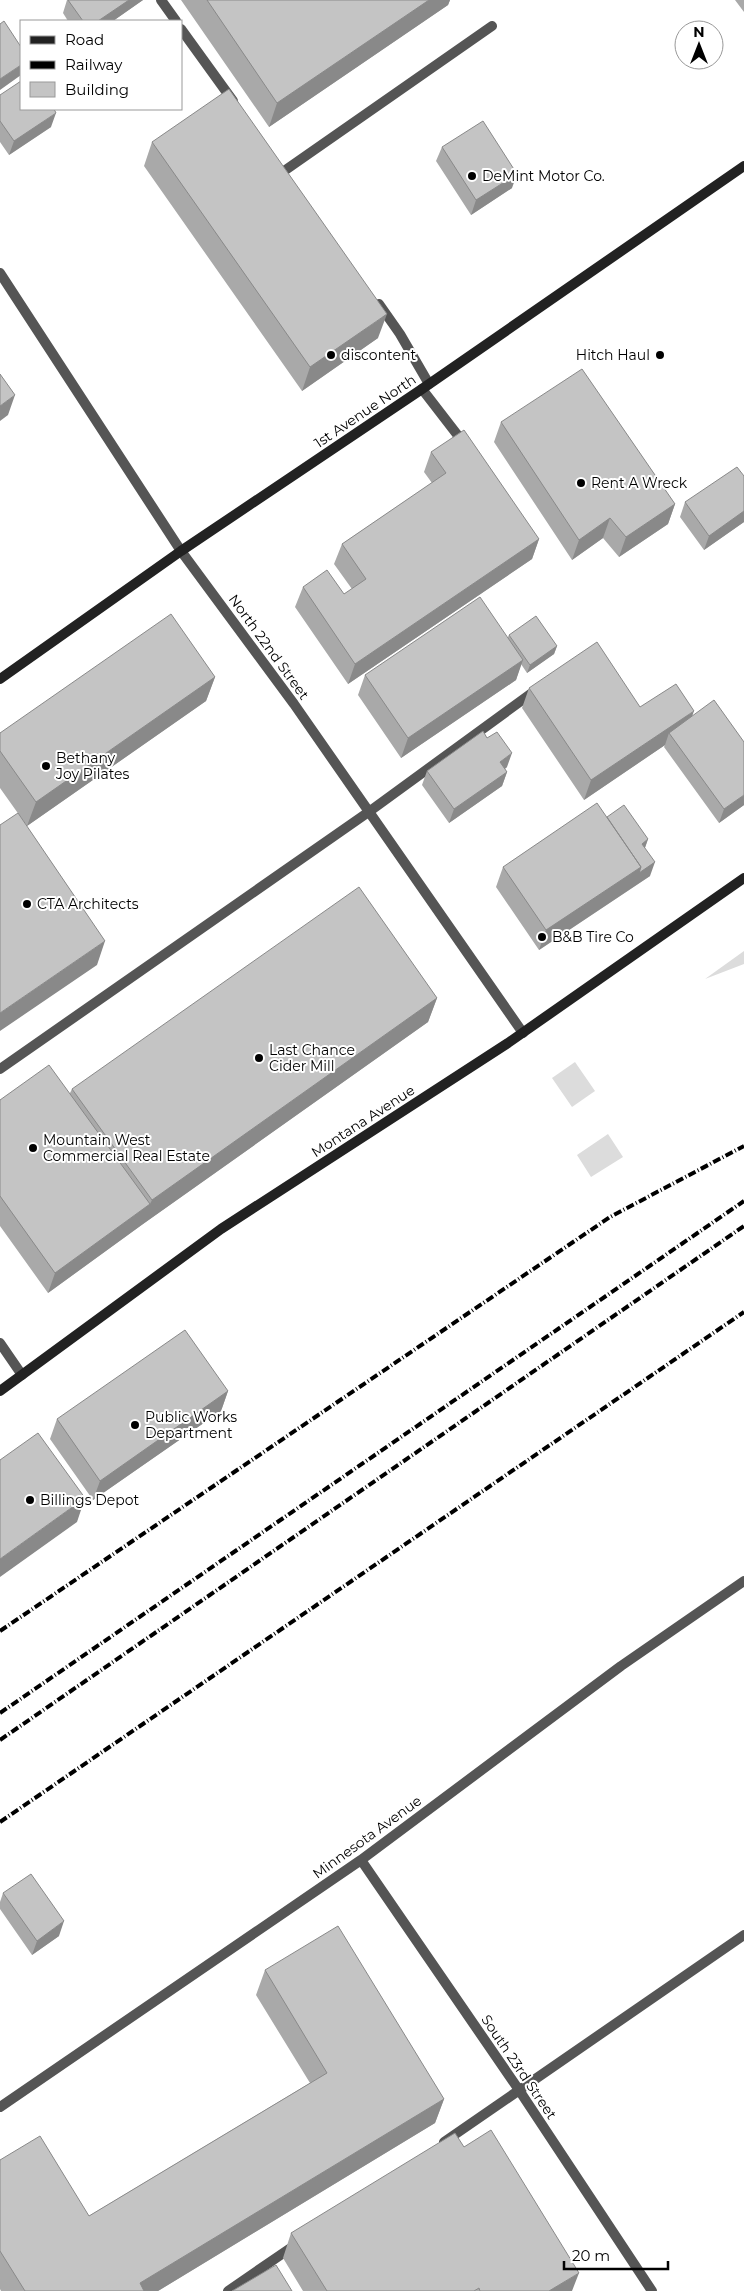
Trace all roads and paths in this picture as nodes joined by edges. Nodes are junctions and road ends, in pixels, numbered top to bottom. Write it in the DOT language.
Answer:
graph roads {
  1 [pos="161,0"];
  2 [pos="175,20"];
  3 [pos="492,26"];
  4 [pos="182,29"];
  5 [pos="238,108"];
  6 [pos="744,166"];
  7 [pos="284,171"];
  8 [pos="0,273"];
  9 [pos="373,295"];
  10 [pos="426,387"];
  11 [pos="472,454"];
  12 [pos="181,551"];
  13 [pos="0,679"];
  14 [pos="544,683"];
  15 [pos="370,811"];
  16 [pos="744,878"];
  17 [pos="523,1033"];
  18 [pos="0,1069"];
  19 [pos="0,1343"];
  20 [pos="22,1375"];
  21 [pos="0,1391"];
  22 [pos="744,1581"];
  23 [pos="360,1860"];
  24 [pos="744,1935"];
  25 [pos="519,2090"];
  26 [pos="0,2107"];
  27 [pos="438,2146"];
  28 [pos="300,2242"];
  29 [pos="228,2291"];
  30 [pos="652,2291"];
  1 -- 2 [label="street"];
  3 -- 7 [label="street"];
  4 -- 5 [label="street"];
  6 -- 10 [label="main road, 1st Avenue North"];
  8 -- 12 [label="street, North 22nd Street"];
  9 -- 10 [label="street"];
  10 -- 11 [label="street"];
  10 -- 12 [label="main road, 1st Avenue North"];
  12 -- 13 [label="main road, 1st Avenue North"];
  12 -- 15 [label="street, North 22nd Street"];
  14 -- 15 [label="street"];
  15 -- 17 [label="street, North 22nd Street"];
  15 -- 18 [label="street"];
  16 -- 17 [label="main road, Montana Avenue"];
  17 -- 20 [label="main road, Montana Avenue"];
  19 -- 20 [label="street"];
  20 -- 21 [label="main road, Montana Avenue"];
  22 -- 23 [label="street, Minnesota Avenue"];
  23 -- 25 [label="street, South 23rd Street"];
  23 -- 26 [label="street, Minnesota Avenue"];
  24 -- 25 [label="street"];
  25 -- 27 [label="street"];
  25 -- 30 [label="street, South 23rd Street"];
  28 -- 29 [label="street"];
}
